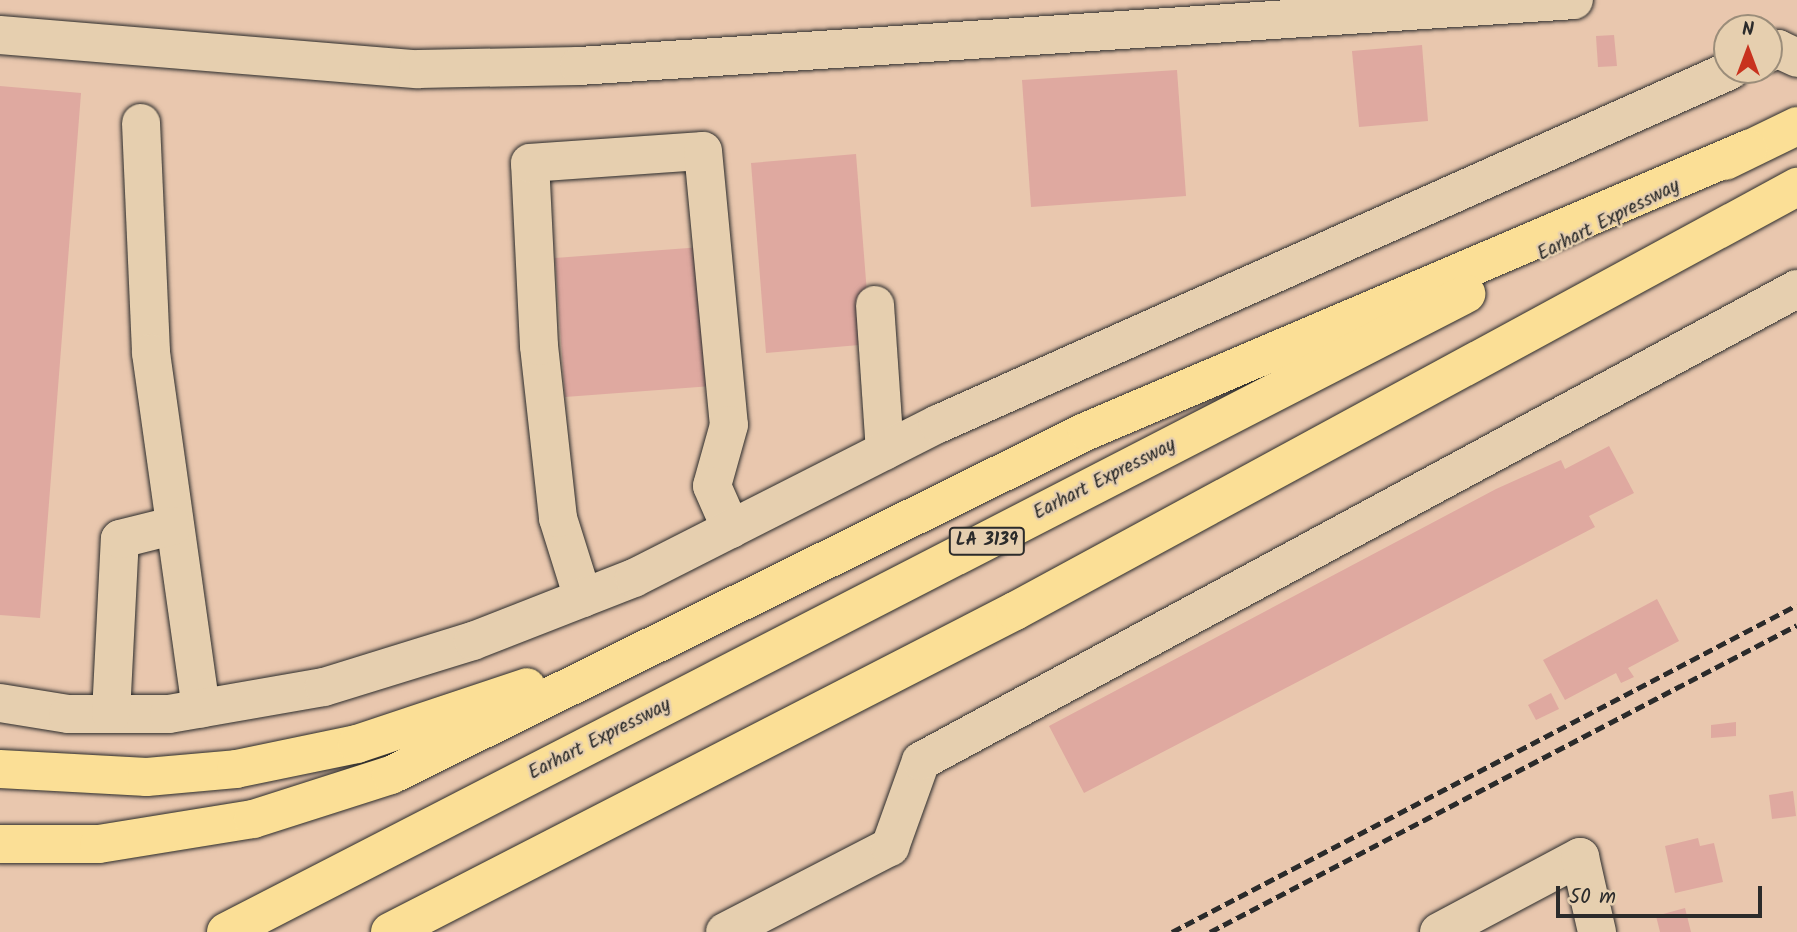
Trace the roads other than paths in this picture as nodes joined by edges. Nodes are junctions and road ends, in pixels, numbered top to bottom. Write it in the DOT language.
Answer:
graph roads {
  1 [pos="1574,0"];
  2 [pos="0,35"];
  3 [pos="1713,78"];
  4 [pos="141,123"];
  5 [pos="1797,126"];
  6 [pos="1748,149"];
  7 [pos="1783,194"];
  8 [pos="1797,289"];
  9 [pos="875,305"];
  10 [pos="885,451"];
  11 [pos="172,526"];
  12 [pos="731,528"];
  13 [pos="583,598"];
  14 [pos="679,636"];
  15 [pos="0,703"];
  16 [pos="201,708"];
  17 [pos="111,714"];
  18 [pos="0,769"];
  19 [pos="0,844"];
  20 [pos="226,932"];
  21 [pos="390,932"];
  22 [pos="725,932"];
  23 [pos="1439,932"];
  24 [pos="1597,932"];
  1 -- 2 [label="street"];
  3 -- 10 [label="street"];
  4 -- 11 [label="street"];
  5 -- 6 [label="highway, Earhart Expressway / LA 3139"];
  6 -- 14 [label="highway"];
  6 -- 20 [label="highway, Earhart Expressway / LA 3139"];
  7 -- 21 [label="highway"];
  8 -- 22 [label="street"];
  9 -- 10 [label="street"];
  10 -- 12 [label="street"];
  11 -- 16 [label="street"];
  11 -- 17 [label="street"];
  12 -- 13 [label="street"];
  12 -- 13 [label="street"];
  13 -- 16 [label="street"];
  14 -- 18 [label="highway"];
  14 -- 19 [label="highway"];
  15 -- 17 [label="street"];
  16 -- 17 [label="street"];
  23 -- 24 [label="street"];
}
